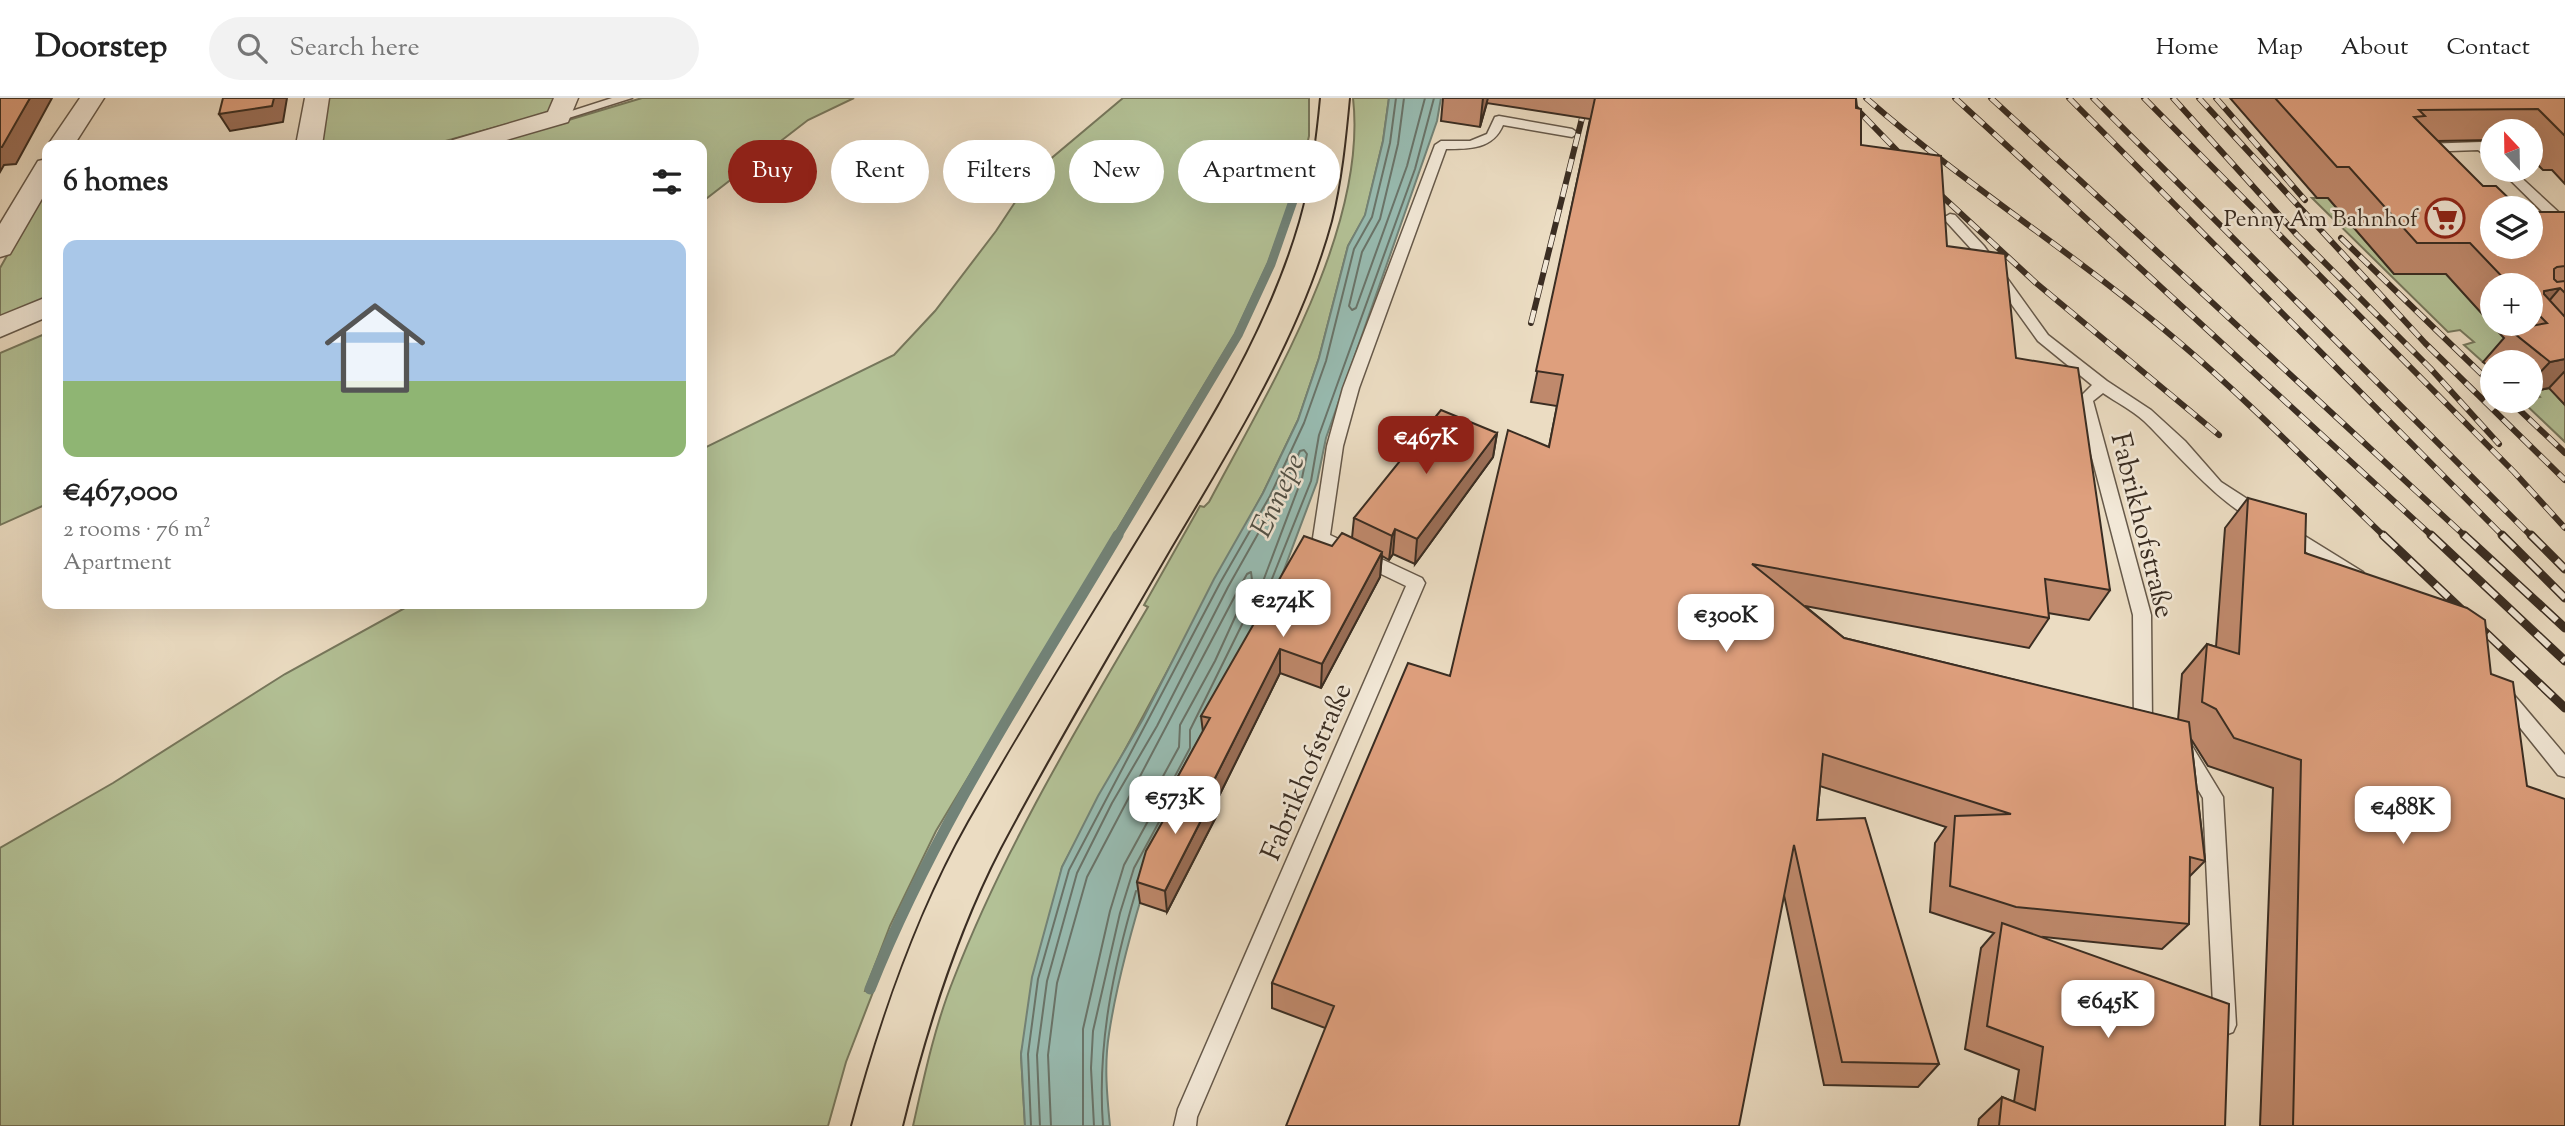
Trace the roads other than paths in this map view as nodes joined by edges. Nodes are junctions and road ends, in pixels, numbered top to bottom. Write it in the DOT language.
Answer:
graph roads {
  1 [pos="92,98"];
  2 [pos="317,98"];
  3 [pos="626,98"];
  4 [pos="1335,98"];
  5 [pos="563,108"];
  6 [pos="1572,133"];
  7 [pos="64,140"];
  8 [pos="310,140"];
  9 [pos="476,140"];
  10 [pos="2480,146"];
  11 [pos="2440,166"];
  12 [pos="42,176"];
  13 [pos="2519,182"];
  14 [pos="1950,218"];
  15 [pos="2565,226"];
  16 [pos="0,248"];
  17 [pos="42,308"];
  18 [pos="0,327"];
  19 [pos="2102,386"];
  20 [pos="2371,586"];
  21 [pos="2491,679"];
  22 [pos="2565,769"];
  23 [pos="2226,1042"];
  24 [pos="877,1126"];
  25 [pos="1185,1126"];
  1 -- 7 [label="street"];
  2 -- 8 [label="street"];
  3 -- 5 [label="lane"];
  4 -- 24 [label="main road"];
  5 -- 9 [label="street"];
  6 -- 25 [label="lane, Fabrikhofstraße"];
  10 -- 11 [label="lane"];
  12 -- 16 [label="street"];
  13 -- 15 [label="lane"];
  14 -- 19 [label="lane, Fabrikhofstraße"];
  17 -- 18 [label="street"];
  19 -- 20 [label="lane, Fabrikhofstraße"];
  19 -- 23 [label="lane, Fabrikhofstraße"];
  21 -- 22 [label="lane"];
}
